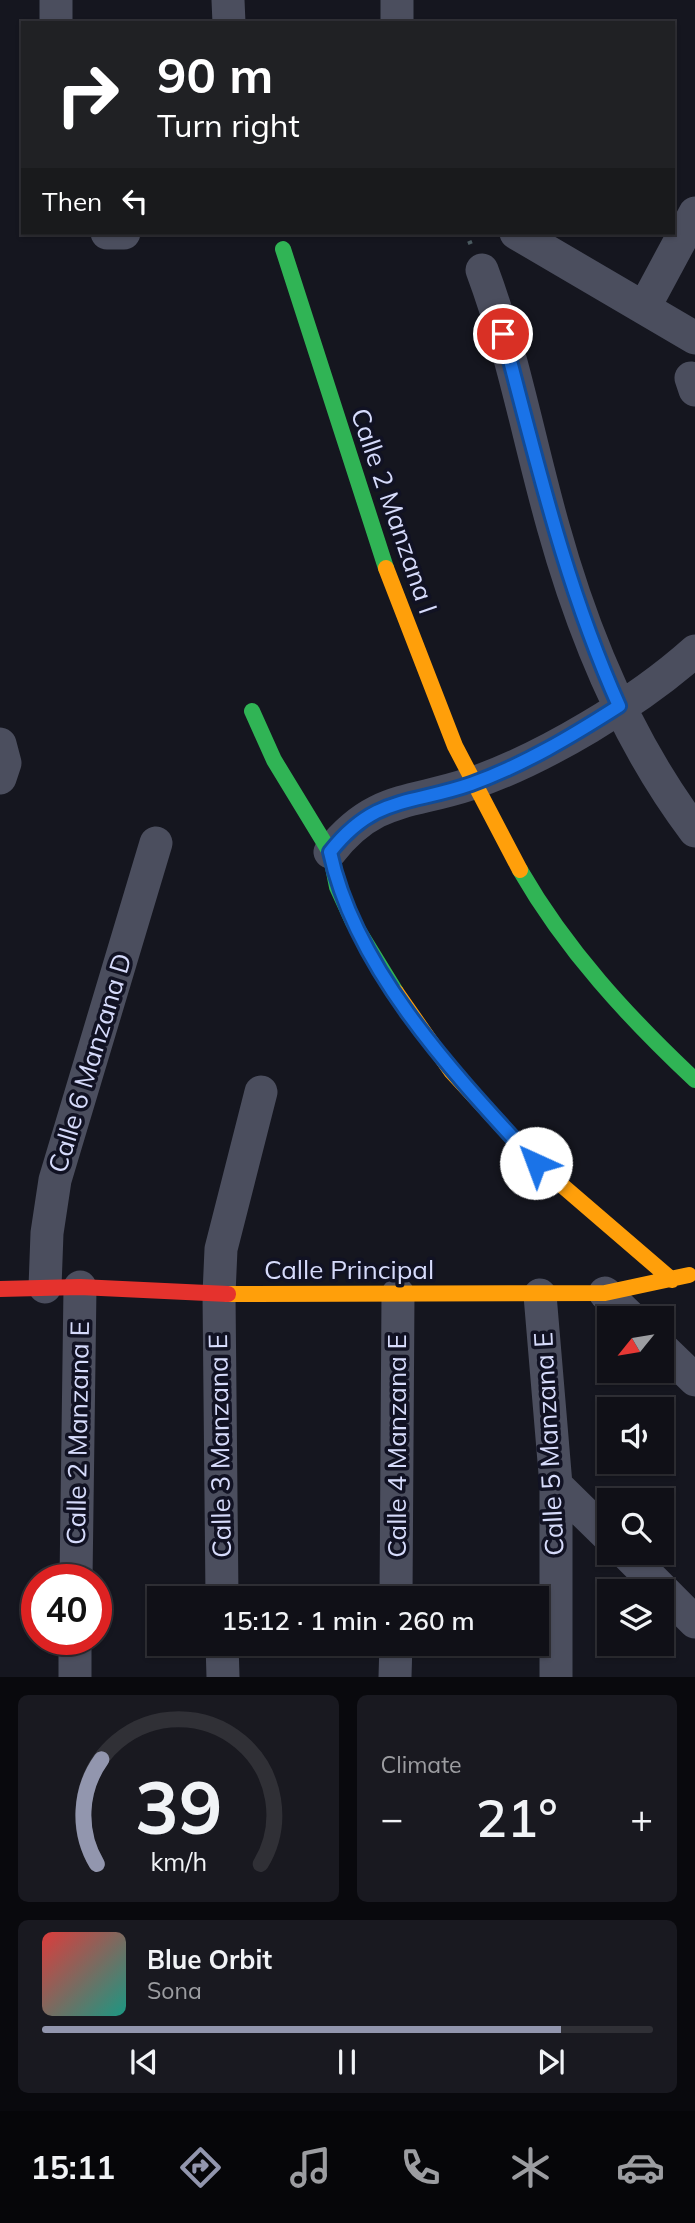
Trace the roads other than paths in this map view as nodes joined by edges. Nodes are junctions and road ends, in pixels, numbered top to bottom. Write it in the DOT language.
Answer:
graph roads {
  1 [pos="55,0"];
  2 [pos="228,0"];
  3 [pos="397,0"];
  4 [pos="56,21"];
  5 [pos="229,21"];
  6 [pos="397,21"];
  7 [pos="695,213"];
  8 [pos="519,235"];
  9 [pos="283,249"];
  10 [pos="482,271"];
  11 [pos="644,308"];
  12 [pos="695,338"];
  13 [pos="695,650"];
  14 [pos="619,706"];
  15 [pos="252,711"];
  16 [pos="0,744"];
  17 [pos="0,778"];
  18 [pos="471,784"];
  19 [pos="695,831"];
  20 [pos="156,843"];
  21 [pos="330,852"];
  22 [pos="695,1080"];
  23 [pos="261,1092"];
  24 [pos="695,1274"];
  25 [pos="673,1280"];
  26 [pos="45,1287"];
  27 [pos="80,1287"];
  28 [pos="0,1289"];
  29 [pos="605,1293"];
  30 [pos="219,1294"];
  31 [pos="398,1294"];
  32 [pos="540,1295"];
  33 [pos="619,1306"];
  34 [pos="674,1360"];
  35 [pos="695,1380"];
  36 [pos="556,1485"];
  37 [pos="597,1525"];
  38 [pos="76,1564"];
  39 [pos="638,1565"];
  40 [pos="222,1586"];
  41 [pos="396,1586"];
  42 [pos="695,1622"];
  43 [pos="75,1655"];
  44 [pos="222,1656"];
  45 [pos="396,1656"];
  46 [pos="75,1677"];
  47 [pos="223,1677"];
  48 [pos="395,1677"];
  49 [pos="555,1677"];
  1 -- 4 [label="street"];
  2 -- 5 [label="street"];
  3 -- 6 [label="street"];
  7 -- 11 [label="street"];
  8 -- 11 [label="street"];
  9 -- 18 [label="street, Calle 2 Manzana I"];
  10 -- 14 [label="street"];
  11 -- 12 [label="street"];
  13 -- 14 [label="street"];
  14 -- 18 [label="street"];
  14 -- 19 [label="street"];
  15 -- 21 [label="street"];
  16 -- 17 [label="street"];
  18 -- 21 [label="street"];
  18 -- 22 [label="street, Calle 2 Manzana I"];
  20 -- 26 [label="street, Calle 6 Manzana D"];
  21 -- 25 [label="street"];
  23 -- 30 [label="street, Calle 3 Manzana E"];
  24 -- 25 [label="street, Calle Principal"];
  25 -- 29 [label="street, Calle Principal"];
  26 -- 27 [label="street, Calle Principal"];
  26 -- 28 [label="street, Calle Principal"];
  27 -- 30 [label="street, Calle Principal"];
  27 -- 38 [label="street, Calle 2 Manzana E"];
  29 -- 32 [label="street, Calle Principal"];
  29 -- 33 [label="street"];
  30 -- 31 [label="street, Calle Principal"];
  30 -- 40 [label="street, Calle 3 Manzana E"];
  31 -- 32 [label="street, Calle Principal"];
  31 -- 41 [label="street, Calle 4 Manzana E"];
  32 -- 36 [label="street, Calle 5 Manzana E"];
  34 -- 35 [label="street"];
  36 -- 37 [label="street"];
  36 -- 49 [label="street, Calle 5 Manzana E"];
  39 -- 42 [label="street"];
  43 -- 46 [label="street"];
  44 -- 47 [label="street"];
  45 -- 48 [label="street"];
}
